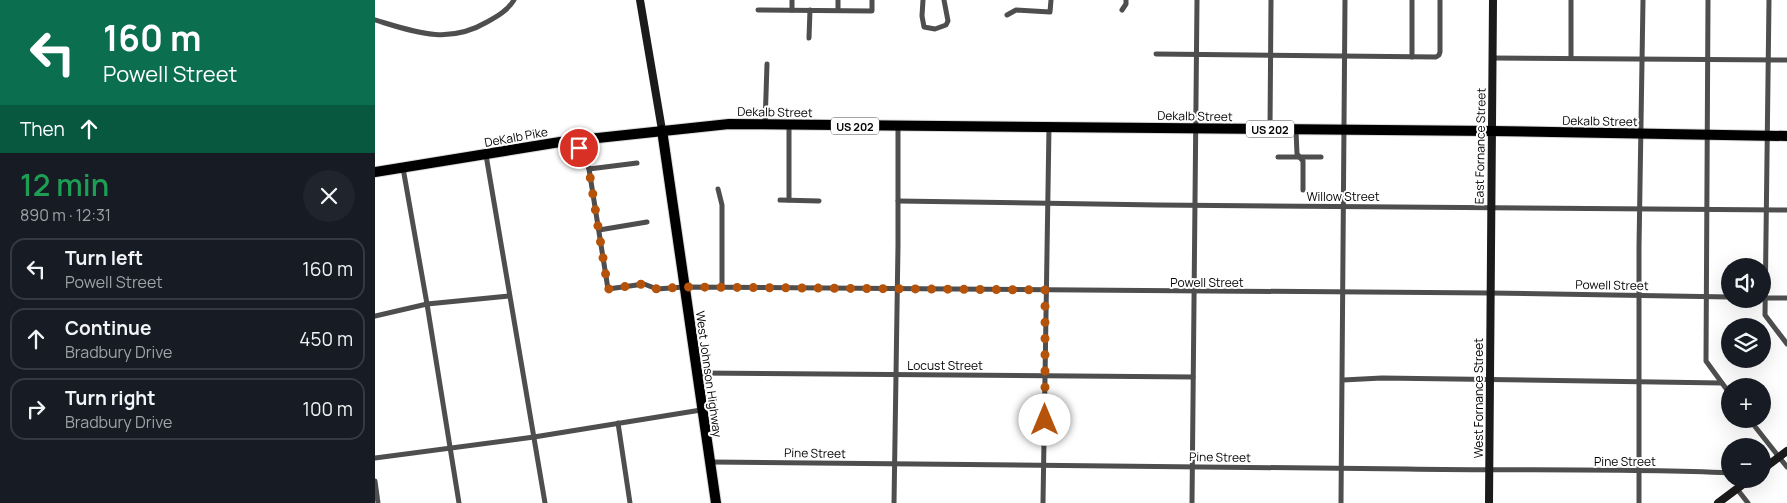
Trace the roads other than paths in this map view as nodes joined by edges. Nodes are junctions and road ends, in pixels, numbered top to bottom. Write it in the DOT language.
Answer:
graph roads {
  1 [pos="515,0"];
  2 [pos="640,0"];
  3 [pos="792,0"];
  4 [pos="838,0"];
  5 [pos="872,0"];
  6 [pos="923,0"];
  7 [pos="944,0"];
  8 [pos="1051,0"];
  9 [pos="1126,0"];
  10 [pos="1197,0"];
  11 [pos="1271,0"];
  12 [pos="1345,0"];
  13 [pos="1412,0"];
  14 [pos="1440,0"];
  15 [pos="1493,0"];
  16 [pos="1571,0"];
  17 [pos="1643,0"];
  18 [pos="1708,0"];
  19 [pos="1769,0"];
  20 [pos="758,10"];
  21 [pos="792,10"];
  22 [pos="809,10"];
  23 [pos="838,10"];
  24 [pos="1122,10"];
  25 [pos="1007,15"];
  26 [pos="375,20"];
  27 [pos="809,38"];
  28 [pos="1157,54"];
  29 [pos="1196,54"];
  30 [pos="1270,55"];
  31 [pos="1344,56"];
  32 [pos="1412,57"];
  33 [pos="1493,58"];
  34 [pos="1571,58"];
  35 [pos="1642,59"];
  36 [pos="1708,60"];
  37 [pos="1768,60"];
  38 [pos="1787,60"];
  39 [pos="767,64"];
  40 [pos="765,125"];
  41 [pos="789,125"];
  42 [pos="898,126"];
  43 [pos="1049,126"];
  44 [pos="1196,128"];
  45 [pos="1270,129"];
  46 [pos="662,130"];
  47 [pos="1296,130"];
  48 [pos="1344,130"];
  49 [pos="1491,131"];
  50 [pos="1641,134"];
  51 [pos="1707,134"];
  52 [pos="1768,136"];
  53 [pos="1787,136"];
  54 [pos="560,142"];
  55 [pos="486,154"];
  56 [pos="1278,157"];
  57 [pos="1321,157"];
  58 [pos="1301,158"];
  59 [pos="637,163"];
  60 [pos="403,167"];
  61 [pos="589,170"];
  62 [pos="375,172"];
  63 [pos="718,189"];
  64 [pos="1303,190"];
  65 [pos="780,200"];
  66 [pos="789,200"];
  67 [pos="819,201"];
  68 [pos="898,201"];
  69 [pos="1047,203"];
  70 [pos="1195,205"];
  71 [pos="1343,206"];
  72 [pos="1491,207"];
  73 [pos="1640,208"];
  74 [pos="1706,210"];
  75 [pos="1767,210"];
  76 [pos="1787,210"];
  77 [pos="647,222"];
  78 [pos="599,230"];
  79 [pos="1765,258"];
  80 [pos="684,287"];
  81 [pos="722,287"];
  82 [pos="898,288"];
  83 [pos="1045,290"];
  84 [pos="1194,292"];
  85 [pos="1342,292"];
  86 [pos="1490,293"];
  87 [pos="509,296"];
  88 [pos="1639,296"];
  89 [pos="1705,297"];
  90 [pos="1721,297"];
  91 [pos="1771,298"];
  92 [pos="1787,298"];
  93 [pos="427,304"];
  94 [pos="1765,308"];
  95 [pos="375,316"];
  96 [pos="1787,344"];
  97 [pos="697,373"];
  98 [pos="896,375"];
  99 [pos="1045,375"];
  100 [pos="1193,377"];
  101 [pos="1490,379"];
  102 [pos="1343,380"];
  103 [pos="1639,382"];
  104 [pos="1721,382"];
  105 [pos="1721,383"];
  106 [pos="701,410"];
  107 [pos="619,422"];
  108 [pos="1756,428"];
  109 [pos="534,437"];
  110 [pos="450,448"];
  111 [pos="1787,451"];
  112 [pos="1779,457"];
  113 [pos="375,458"];
  114 [pos="710,462"];
  115 [pos="1771,463"];
  116 [pos="895,464"];
  117 [pos="1043,465"];
  118 [pos="1192,466"];
  119 [pos="1787,467"];
  120 [pos="1341,468"];
  121 [pos="1489,470"];
  122 [pos="1639,471"];
  123 [pos="1721,473"];
  124 [pos="375,481"];
  125 [pos="1737,489"];
  126 [pos="379,503"];
  127 [pos="459,503"];
  128 [pos="545,503"];
  129 [pos="630,503"];
  130 [pos="716,503"];
  131 [pos="894,503"];
  132 [pos="1043,503"];
  133 [pos="1192,503"];
  134 [pos="1341,503"];
  135 [pos="1489,503"];
  136 [pos="1639,503"];
  137 [pos="1718,503"];
  138 [pos="1748,503"];
  1 -- 26 [label="street"];
  2 -- 46 [label="street"];
  3 -- 21 [label="street"];
  4 -- 23 [label="street"];
  5 -- 23 [label="street"];
  6 -- 7 [label="street"];
  8 -- 25 [label="street"];
  9 -- 24 [label="street"];
  10 -- 29 [label="street"];
  11 -- 30 [label="street"];
  12 -- 31 [label="street"];
  13 -- 32 [label="street"];
  14 -- 32 [label="street"];
  15 -- 33 [label="street, East Fornance Street"];
  16 -- 34 [label="street"];
  17 -- 35 [label="street"];
  18 -- 36 [label="street"];
  19 -- 37 [label="street"];
  20 -- 21 [label="street"];
  21 -- 22 [label="street"];
  22 -- 23 [label="street"];
  22 -- 27 [label="street"];
  28 -- 29 [label="street"];
  29 -- 30 [label="street"];
  29 -- 44 [label="street"];
  30 -- 31 [label="street"];
  30 -- 45 [label="street"];
  31 -- 32 [label="street"];
  31 -- 48 [label="street"];
  33 -- 34 [label="street"];
  33 -- 49 [label="street, East Fornance Street"];
  34 -- 35 [label="street"];
  35 -- 36 [label="street"];
  35 -- 50 [label="street"];
  36 -- 37 [label="street"];
  36 -- 51 [label="street"];
  37 -- 38 [label="street"];
  37 -- 52 [label="street"];
  39 -- 40 [label="street"];
  40 -- 41 [label="highway, Dekalb Street / US 202"];
  40 -- 46 [label="highway, Dekalb Street / US 202"];
  41 -- 42 [label="highway, Dekalb Street / US 202"];
  41 -- 66 [label="street"];
  42 -- 43 [label="highway, Dekalb Street / US 202"];
  42 -- 68 [label="street"];
  43 -- 44 [label="highway, Dekalb Street / US 202"];
  43 -- 69 [label="street"];
  44 -- 45 [label="highway, Dekalb Street / US 202"];
  44 -- 70 [label="street"];
  45 -- 47 [label="highway, Dekalb Street / US 202"];
  46 -- 54 [label="highway, DeKalb Pike / US 202"];
  46 -- 80 [label="highway, West Johnson Highway"];
  47 -- 48 [label="highway, Dekalb Street / US 202"];
  47 -- 58 [label="street"];
  48 -- 49 [label="highway, Dekalb Street / US 202"];
  48 -- 71 [label="street"];
  49 -- 50 [label="highway, Dekalb Street / US 202"];
  49 -- 72 [label="street, East Fornance Street"];
  50 -- 51 [label="highway, Dekalb Street / US 202"];
  50 -- 73 [label="street"];
  51 -- 52 [label="highway, Dekalb Street / US 202"];
  51 -- 74 [label="street"];
  52 -- 53 [label="highway, Dekalb Street / US 202"];
  52 -- 75 [label="street"];
  54 -- 55 [label="highway, DeKalb Pike / US 202"];
  54 -- 61 [label="street"];
  55 -- 60 [label="highway, DeKalb Pike / US 202"];
  55 -- 87 [label="street"];
  56 -- 58 [label="street"];
  57 -- 58 [label="street"];
  58 -- 64 [label="street"];
  59 -- 61 [label="street"];
  60 -- 62 [label="highway, DeKalb Pike / US 202"];
  60 -- 93 [label="street"];
  61 -- 78 [label="street"];
  63 -- 81 [label="street"];
  65 -- 66 [label="street"];
  66 -- 67 [label="street"];
  68 -- 69 [label="street, Willow Street"];
  68 -- 82 [label="street"];
  69 -- 70 [label="street, Willow Street"];
  69 -- 83 [label="street"];
  70 -- 71 [label="street, Willow Street"];
  70 -- 84 [label="street"];
  71 -- 72 [label="street, Willow Street"];
  71 -- 85 [label="street"];
  72 -- 73 [label="street, Willow Street"];
  72 -- 86 [label="street, East Fornance Street"];
  73 -- 74 [label="street, Willow Street"];
  73 -- 88 [label="street"];
  74 -- 75 [label="street, Willow Street"];
  74 -- 89 [label="street"];
  75 -- 76 [label="street, Willow Street"];
  75 -- 79 [label="street"];
  77 -- 78 [label="street"];
  78 -- 80 [label="street, Powell Street"];
  80 -- 81 [label="street, Powell Street"];
  80 -- 97 [label="highway, West Johnson Highway"];
  81 -- 82 [label="street, Powell Street"];
  82 -- 83 [label="street, Powell Street"];
  82 -- 98 [label="street"];
  83 -- 84 [label="street, Powell Street"];
  83 -- 99 [label="street"];
  84 -- 85 [label="street, Powell Street"];
  84 -- 100 [label="street"];
  85 -- 86 [label="street, Powell Street"];
  85 -- 102 [label="street"];
  86 -- 88 [label="street, Powell Street"];
  86 -- 101 [label="street, West Fornance Street"];
  87 -- 93 [label="street"];
  87 -- 109 [label="street"];
  88 -- 89 [label="street, Powell Street"];
  88 -- 103 [label="street"];
  89 -- 90 [label="street, Powell Street"];
  89 -- 104 [label="street"];
  91 -- 92 [label="street"];
  93 -- 95 [label="street"];
  93 -- 110 [label="street"];
  94 -- 96 [label="street"];
  97 -- 98 [label="street, Locust Street"];
  97 -- 106 [label="highway, West Johnson Highway"];
  98 -- 99 [label="street, Locust Street"];
  98 -- 116 [label="street"];
  99 -- 100 [label="street, Locust Street"];
  99 -- 117 [label="street"];
  100 -- 118 [label="street"];
  101 -- 102 [label="street"];
  101 -- 103 [label="street"];
  101 -- 121 [label="street, West Fornance Street"];
  102 -- 120 [label="street"];
  103 -- 105 [label="street"];
  103 -- 122 [label="street"];
  106 -- 107 [label="street"];
  106 -- 114 [label="highway, West Johnson Highway"];
  107 -- 109 [label="street"];
  107 -- 129 [label="street"];
  108 -- 112 [label="street"];
  109 -- 110 [label="street"];
  109 -- 128 [label="street"];
  110 -- 113 [label="street"];
  110 -- 127 [label="street"];
  111 -- 112 [label="street"];
  112 -- 115 [label="street"];
  112 -- 119 [label="street"];
  114 -- 116 [label="street, Pine Street"];
  114 -- 130 [label="highway, West Johnson Highway"];
  116 -- 117 [label="street, Pine Street"];
  116 -- 131 [label="street"];
  117 -- 118 [label="street, Pine Street"];
  117 -- 132 [label="street"];
  118 -- 120 [label="street, Pine Street"];
  118 -- 133 [label="street"];
  120 -- 121 [label="street, Pine Street"];
  120 -- 134 [label="street"];
  121 -- 122 [label="street, Pine Street"];
  121 -- 135 [label="street, West Fornance Street"];
  122 -- 123 [label="street, Pine Street"];
  122 -- 136 [label="street"];
  124 -- 126 [label="street"];
  125 -- 137 [label="street"];
  125 -- 138 [label="street"];
}
